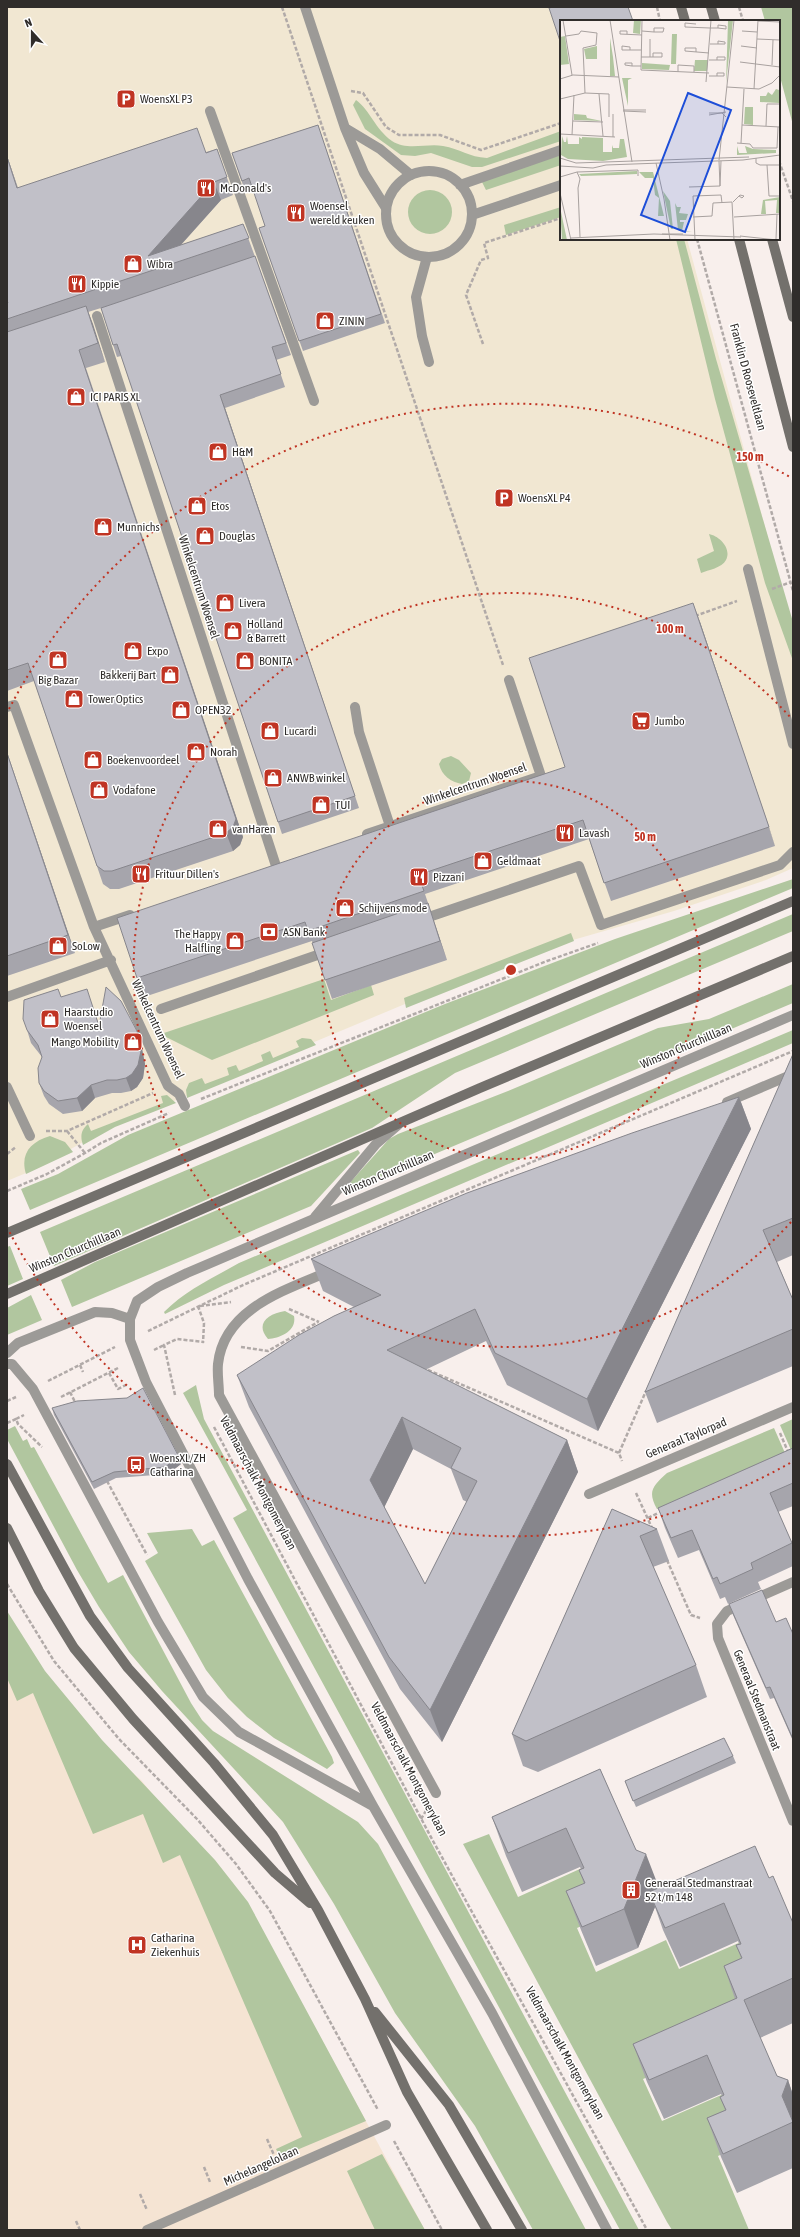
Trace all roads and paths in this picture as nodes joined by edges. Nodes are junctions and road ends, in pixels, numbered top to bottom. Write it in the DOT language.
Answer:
graph roads {
  1 [pos="282,7"];
  2 [pos="305,7"];
  3 [pos="657,7"];
  4 [pos="681,7"];
  5 [pos="711,7"];
  6 [pos="739,7"];
  7 [pos="660,20"];
  8 [pos="685,20"];
  9 [pos="715,20"];
  10 [pos="743,20"];
  11 [pos="332,88"];
  12 [pos="210,111"];
  13 [pos="560,123"];
  14 [pos="346,128"];
  15 [pos="560,150"];
  16 [pos="780,164"];
  17 [pos="411,175"];
  18 [pos="560,185"];
  19 [pos="460,186"];
  20 [pos="793,201"];
  21 [pos="386,208"];
  22 [pos="472,215"];
  23 [pos="560,218"];
  24 [pos="698,240"];
  25 [pos="740,240"];
  26 [pos="772,240"];
  27 [pos="428,258"];
  28 [pos="97,316"];
  29 [pos="793,317"];
  30 [pos="483,344"];
  31 [pos="429,362"];
  32 [pos="314,401"];
  33 [pos="793,446"];
  34 [pos="748,569"];
  35 [pos="793,591"];
  36 [pos="754,596"];
  37 [pos="688,618"];
  38 [pos="508,680"];
  39 [pos="7,707"];
  40 [pos="355,707"];
  41 [pos="793,744"];
  42 [pos="390,826"];
  43 [pos="354,839"];
  44 [pos="793,852"];
  45 [pos="276,866"];
  46 [pos="793,902"];
  47 [pos="140,912"];
  48 [pos="408,924"];
  49 [pos="94,927"];
  50 [pos="605,940"];
  51 [pos="340,947"];
  52 [pos="793,956"];
  53 [pos="111,960"];
  54 [pos="7,997"];
  55 [pos="161,1009"];
  56 [pos="793,1015"];
  57 [pos="793,1051"];
  58 [pos="793,1074"];
  59 [pos="168,1086"];
  60 [pos="7,1087"];
  61 [pos="185,1106"];
  62 [pos="718,1106"];
  63 [pos="398,1125"];
  64 [pos="67,1131"];
  65 [pos="30,1136"];
  66 [pos="85,1154"];
  67 [pos="7,1191"];
  68 [pos="314,1219"];
  69 [pos="7,1233"];
  70 [pos="339,1267"];
  71 [pos="7,1294"];
  72 [pos="266,1298"];
  73 [pos="198,1306"];
  74 [pos="130,1319"];
  75 [pos="318,1322"];
  76 [pos="326,1325"];
  77 [pos="155,1327"];
  78 [pos="203,1342"];
  79 [pos="164,1345"];
  80 [pos="224,1345"];
  81 [pos="112,1349"];
  82 [pos="154,1350"];
  83 [pos="203,1350"];
  84 [pos="7,1353"];
  85 [pos="7,1364"];
  86 [pos="80,1365"];
  87 [pos="118,1368"];
  88 [pos="428,1370"];
  89 [pos="83,1372"];
  90 [pos="48,1381"];
  91 [pos="648,1389"];
  92 [pos="70,1392"];
  93 [pos="61,1397"];
  94 [pos="175,1397"];
  95 [pos="793,1407"];
  96 [pos="79,1409"];
  97 [pos="24,1415"];
  98 [pos="772,1416"];
  99 [pos="16,1419"];
  100 [pos="213,1426"];
  101 [pos="790,1456"];
  102 [pos="7,1464"];
  103 [pos="103,1474"];
  104 [pos="629,1476"];
  105 [pos="590,1494"];
  106 [pos="658,1513"];
  107 [pos="648,1518"];
  108 [pos="7,1528"];
  109 [pos="655,1534"];
  110 [pos="664,1554"];
  111 [pos="147,1555"];
  112 [pos="793,1582"];
  113 [pos="7,1584"];
  114 [pos="717,1624"];
  115 [pos="436,1792"];
  116 [pos="373,1806"];
  117 [pos="793,1821"];
  118 [pos="318,1910"];
  119 [pos="365,1999"];
  120 [pos="386,2126"];
  121 [pos="76,2221"];
  122 [pos="80,2230"];
  123 [pos="147,2230"];
  124 [pos="442,2230"];
  125 [pos="487,2230"];
  126 [pos="522,2230"];
  127 [pos="606,2230"];
  128 [pos="647,2230"];
  1 -- 38 [label="path"];
  2 -- 11 [label="street"];
  3 -- 7 [label="path"];
  4 -- 8 [label="main road"];
  5 -- 9 [label="main road"];
  6 -- 10 [label="path"];
  11 -- 13 [label="path"];
  11 -- 14 [label="street"];
  12 -- 32 [label="street"];
  14 -- 17 [label="street"];
  14 -- 21 [label="street"];
  15 -- 19 [label="street"];
  16 -- 20 [label="path"];
  17 -- 19 [label="street"];
  17 -- 21 [label="street"];
  18 -- 22 [label="street"];
  19 -- 22 [label="street"];
  21 -- 27 [label="street"];
  22 -- 27 [label="street"];
  23 -- 30 [label="path"];
  24 -- 35 [label="path, Franklin D Rooseveltlaan"];
  25 -- 33 [label="main road"];
  26 -- 29 [label="main road"];
  27 -- 31 [label="street"];
  28 -- 45 [label="street, Winkelcentrum Woensel"];
  34 -- 36 [label="street"];
  36 -- 37 [label="path"];
  36 -- 41 [label="street"];
  38 -- 42 [label="street, Winkelcentrum Woensel"];
  39 -- 49 [label="street, Winkelcentrum Woensel"];
  40 -- 42 [label="street"];
  42 -- 43 [label="street, Winkelcentrum Woensel"];
  44 -- 48 [label="street"];
  46 -- 69 [label="main road"];
  47 -- 49 [label="street"];
  49 -- 53 [label="street, Winkelcentrum Woensel"];
  50 -- 61 [label="path"];
  51 -- 55 [label="street"];
  52 -- 63 [label="main road, Winston Churchilllaan"];
  53 -- 54 [label="street"];
  53 -- 59 [label="street, Winkelcentrum Woensel"];
  56 -- 68 [label="street, Winston Churchilllaan"];
  57 -- 73 [label="path"];
  58 -- 62 [label="street"];
  59 -- 61 [label="street, Winkelcentrum Woensel"];
  59 -- 64 [label="path"];
  60 -- 65 [label="street"];
  61 -- 66 [label="path"];
  63 -- 68 [label="street"];
  63 -- 71 [label="main road, Winston Churchilllaan"];
  64 -- 65 [label="path"];
  64 -- 66 [label="path"];
  66 -- 67 [label="path"];
  68 -- 74 [label="street, Winston Churchilllaan"];
  70 -- 72 [label="street"];
  72 -- 75 [label="path"];
  72 -- 80 [label="street"];
  73 -- 77 [label="path"];
  73 -- 78 [label="path"];
  74 -- 84 [label="street"];
  74 -- 116 [label="street"];
  75 -- 76 [label="path"];
  75 -- 80 [label="path"];
  78 -- 79 [label="path"];
  78 -- 80 [label="path"];
  78 -- 83 [label="path"];
  79 -- 82 [label="path"];
  79 -- 94 [label="path"];
  80 -- 115 [label="street"];
  81 -- 86 [label="path"];
  85 -- 116 [label="street"];
  86 -- 89 [label="path"];
  86 -- 90 [label="path"];
  87 -- 92 [label="path"];
  88 -- 91 [label="path"];
  92 -- 93 [label="path"];
  92 -- 96 [label="path"];
  95 -- 98 [label="street, Generaal Taylorpad"];
  97 -- 99 [label="path"];
  98 -- 101 [label="path"];
  98 -- 104 [label="street, Generaal Taylorpad"];
  100 -- 128 [label="path, Veldmaarschalk Montgomerylaan"];
  102 -- 118 [label="main road"];
  103 -- 111 [label="path"];
  104 -- 105 [label="street, Generaal Taylorpad"];
  104 -- 107 [label="path"];
  106 -- 107 [label="path"];
  107 -- 109 [label="path"];
  108 -- 118 [label="main road"];
  110 -- 114 [label="path"];
  112 -- 114 [label="street"];
  113 -- 120 [label="path"];
  114 -- 117 [label="street, Generaal Stedmanstraat"];
  116 -- 127 [label="street"];
  118 -- 119 [label="main road"];
  119 -- 125 [label="main road"];
  119 -- 126 [label="main road"];
  120 -- 123 [label="street, Michelangelolaan"];
  120 -- 124 [label="path"];
  121 -- 122 [label="path"];
}
